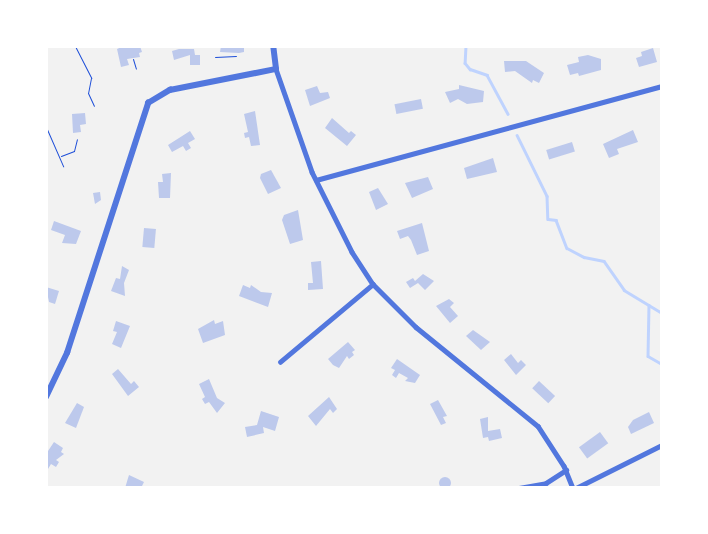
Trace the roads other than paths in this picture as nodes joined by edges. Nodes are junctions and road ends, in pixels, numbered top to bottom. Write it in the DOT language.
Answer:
graph roads {
  1 [pos="272,46"];
  2 [pos="276,69"];
  3 [pos="662,86"];
  4 [pos="316,180"];
  5 [pos="373,284"];
  6 [pos="280,362"];
  7 [pos="46,397"];
  8 [pos="662,445"];
  9 [pos="566,470"];
  10 [pos="519,488"];
  11 [pos="575,488"];
  1 -- 2 [label="street"];
  2 -- 4 [label="street"];
  2 -- 7 [label="street"];
  3 -- 4 [label="street"];
  4 -- 5 [label="street"];
  5 -- 6 [label="street"];
  5 -- 9 [label="street"];
  8 -- 11 [label="street"];
  9 -- 10 [label="street"];
  9 -- 11 [label="street"];
}
